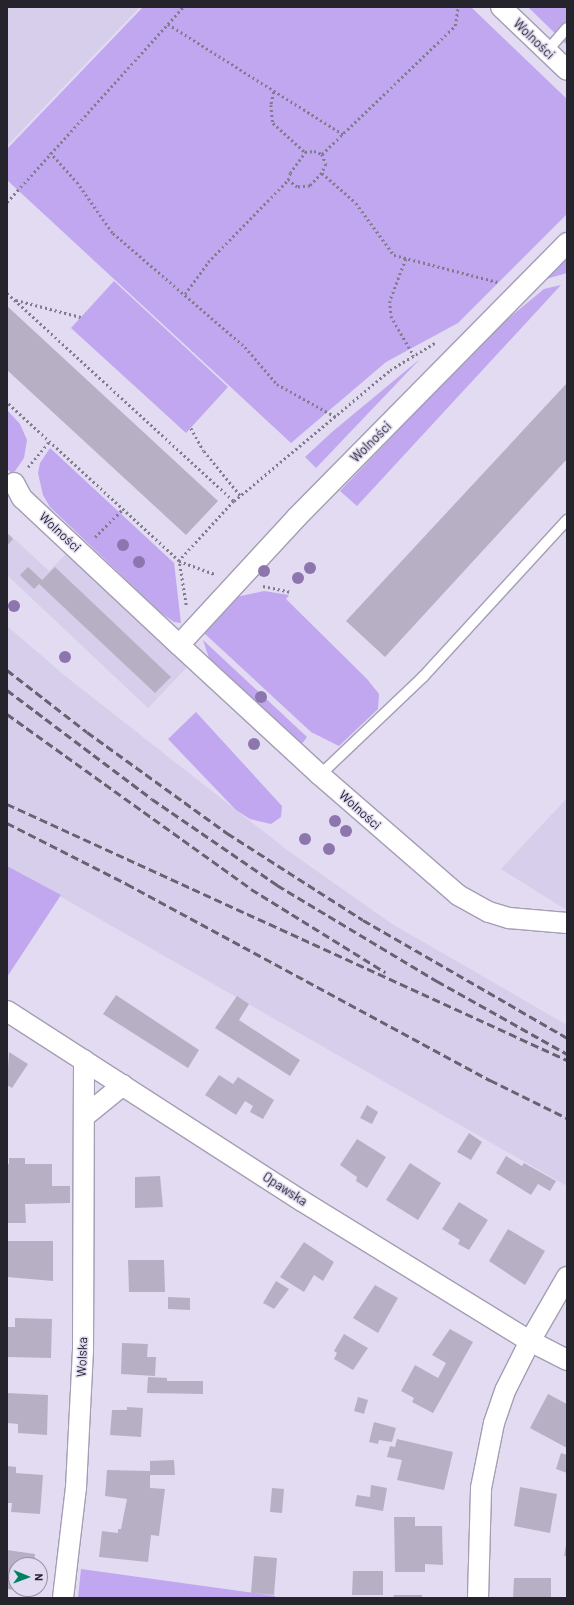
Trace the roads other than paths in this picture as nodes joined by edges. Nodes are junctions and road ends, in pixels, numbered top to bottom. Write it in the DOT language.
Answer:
graph roads {
  1 [pos="501,7"];
  2 [pos="567,28"];
  3 [pos="547,51"];
  4 [pos="567,70"];
  5 [pos="567,243"];
  6 [pos="14,483"];
  7 [pos="567,520"];
  8 [pos="179,644"];
  9 [pos="320,775"];
  10 [pos="567,923"];
  11 [pos="7,1011"];
  12 [pos="84,1060"];
  13 [pos="123,1085"];
  14 [pos="84,1116"];
  15 [pos="567,1277"];
  16 [pos="530,1341"];
  17 [pos="567,1360"];
  18 [pos="63,1598"];
  19 [pos="478,1598"];
  1 -- 3 [label="street, Wolności"];
  2 -- 3 [label="lane"];
  3 -- 4 [label="street, Wolności"];
  5 -- 8 [label="street, Wolności"];
  6 -- 8 [label="street, Wolności"];
  7 -- 9 [label="lane"];
  8 -- 9 [label="street, Wolności"];
  9 -- 10 [label="street, Wolności"];
  11 -- 12 [label="street, Opawska"];
  12 -- 13 [label="street, Opawska"];
  12 -- 14 [label="street, Wolska"];
  13 -- 14 [label="street"];
  13 -- 16 [label="street, Opawska"];
  14 -- 18 [label="street, Wolska"];
  15 -- 16 [label="street"];
  16 -- 17 [label="street, Opawska"];
  16 -- 19 [label="street"];
}
